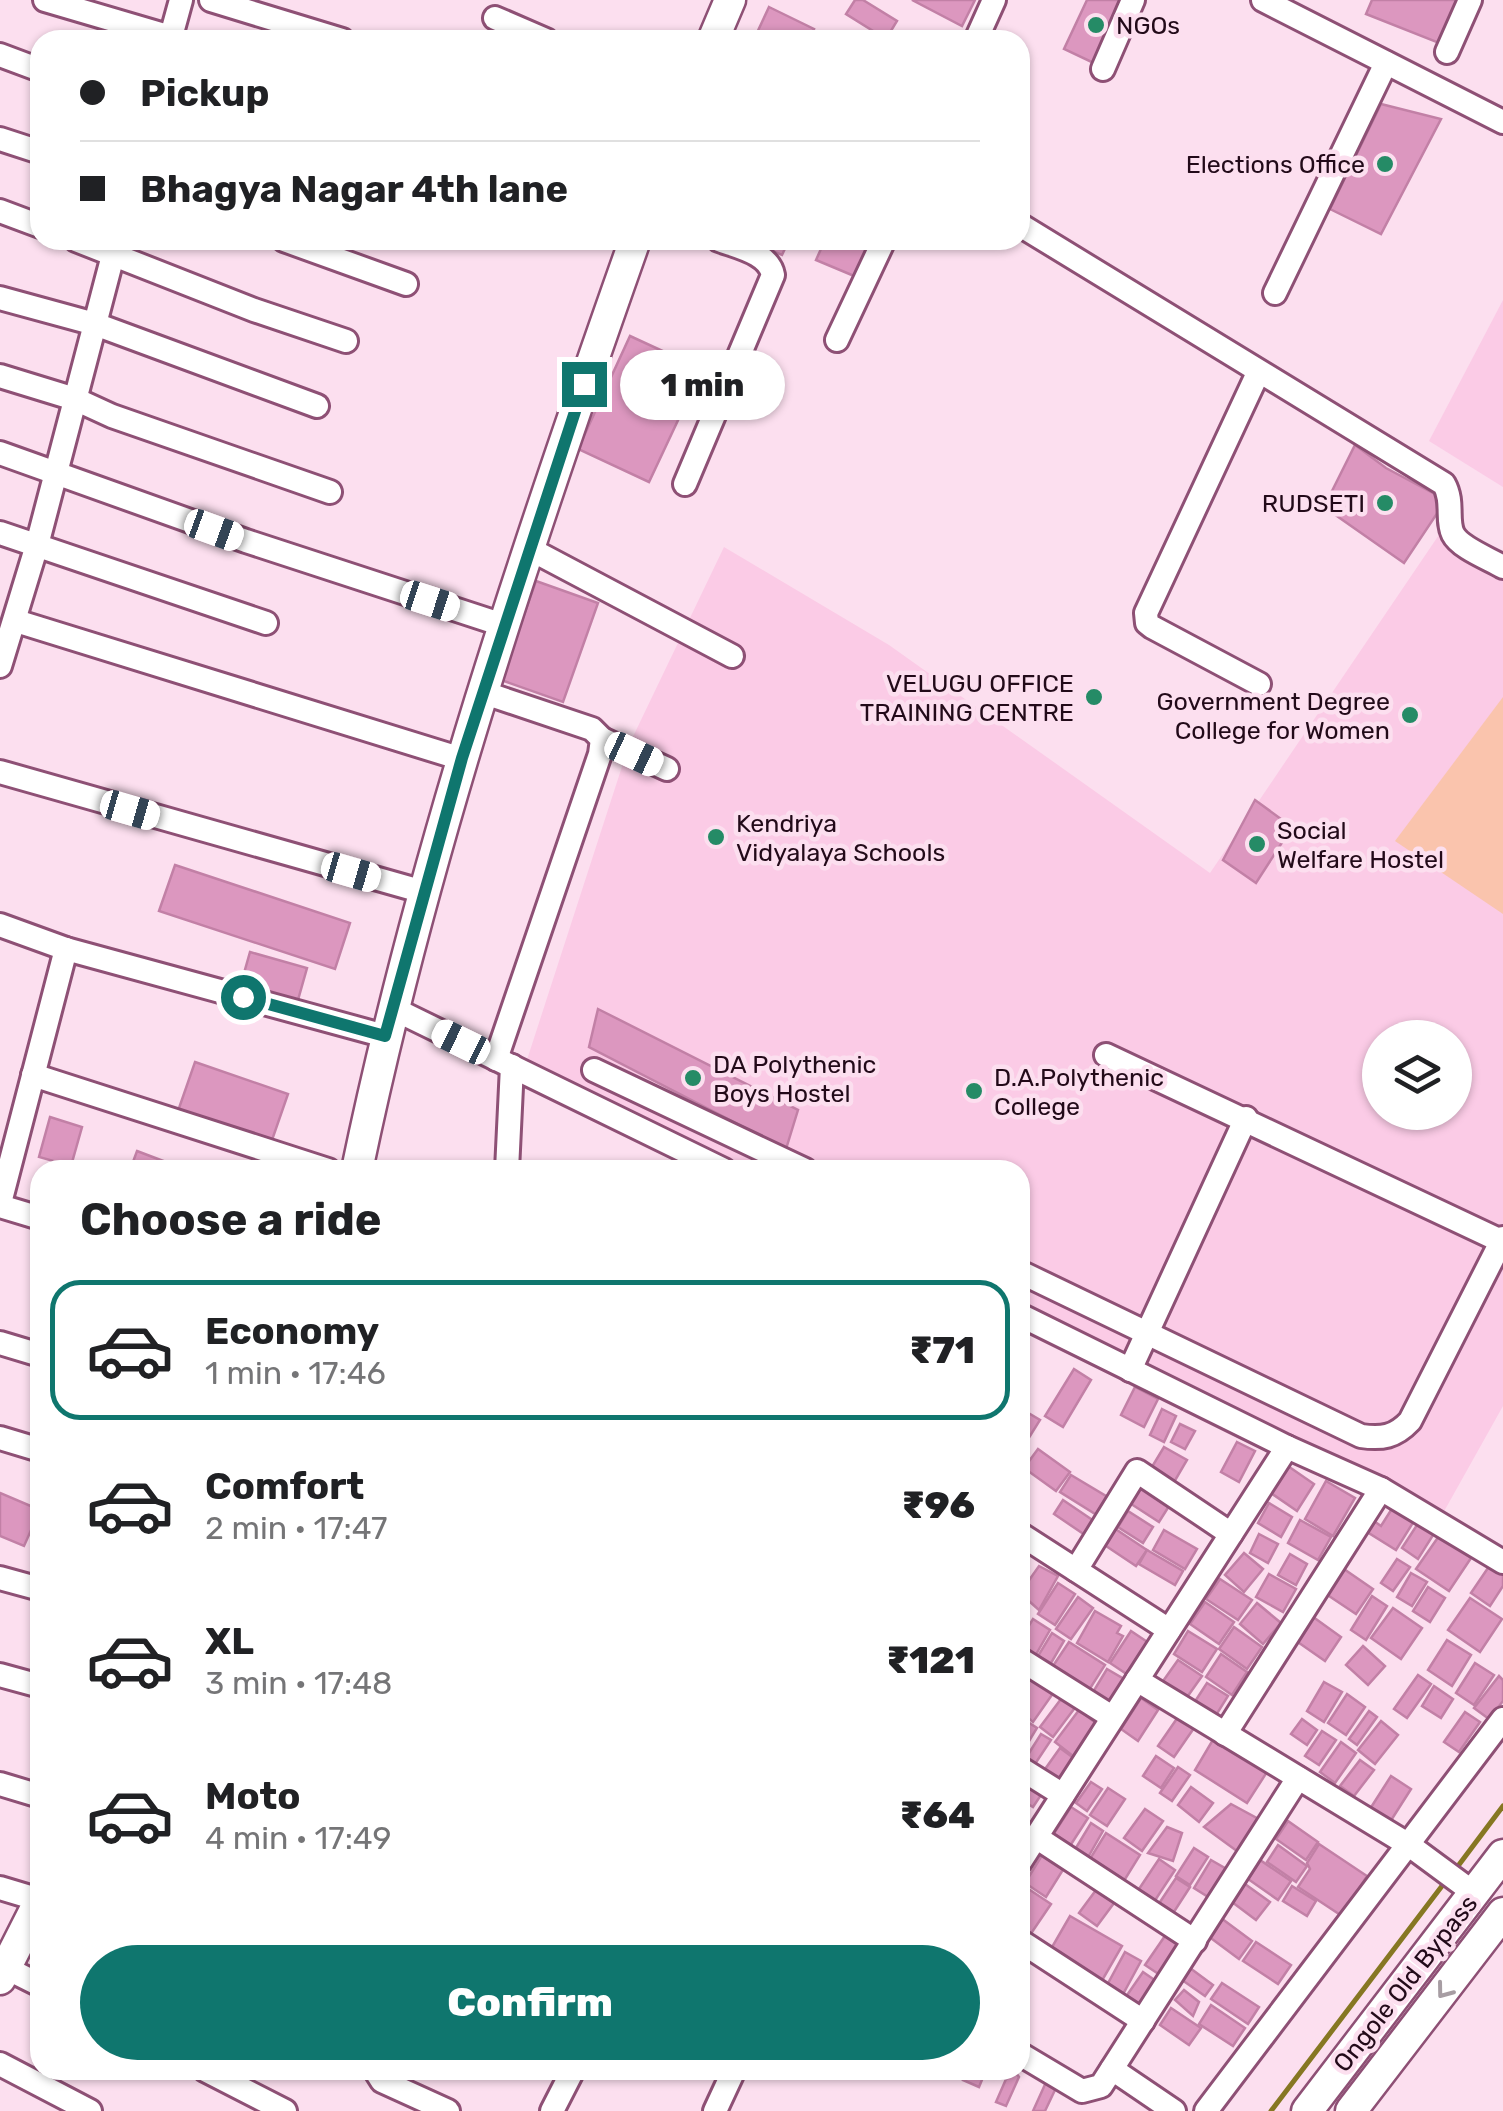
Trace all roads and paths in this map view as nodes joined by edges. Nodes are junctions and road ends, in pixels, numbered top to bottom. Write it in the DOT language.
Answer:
graph roads {
  1 [pos="44,0"];
  2 [pos="181,0"];
  3 [pos="211,0"];
  4 [pos="730,0"];
  5 [pos="994,0"];
  6 [pos="1133,0"];
  7 [pos="1262,0"];
  8 [pos="1470,0"];
  9 [pos="495,18"];
  10 [pos="143,30"];
  11 [pos="172,30"];
  12 [pos="309,30"];
  13 [pos="523,30"];
  14 [pos="716,30"];
  15 [pos="980,30"];
  16 [pos="1447,52"];
  17 [pos="0,55"];
  18 [pos="1386,63"];
  19 [pos="30,66"];
  20 [pos="1103,69"];
  21 [pos="1503,122"];
  22 [pos="0,139"];
  23 [pos="30,149"];
  24 [pos="0,211"];
  25 [pos="30,222"];
  26 [pos="1030,232"];
  27 [pos="115,250"];
  28 [pos="123,250"];
  29 [pos="312,250"];
  30 [pos="632,250"];
  31 [pos="743,250"];
  32 [pos="879,250"];
  33 [pos="406,284"];
  34 [pos="1275,292"];
  35 [pos="0,298"];
  36 [pos="95,324"];
  37 [pos="837,340"];
  38 [pos="346,341"];
  39 [pos="1258,373"];
  40 [pos="0,376"];
  41 [pos="75,399"];
  42 [pos="317,406"];
  43 [pos="0,454"];
  44 [pos="56,471"];
  45 [pos="684,484"];
  46 [pos="330,492"];
  47 [pos="0,533"];
  48 [pos="36,545"];
  49 [pos="528,548"];
  50 [pos="1503,567"];
  51 [pos="16,621"];
  52 [pos="266,622"];
  53 [pos="504,625"];
  54 [pos="732,656"];
  55 [pos="0,664"];
  56 [pos="1260,684"];
  57 [pos="485,693"];
  58 [pos="602,739"];
  59 [pos="462,758"];
  60 [pos="667,769"];
  61 [pos="0,772"];
  62 [pos="424,892"];
  63 [pos="0,925"];
  64 [pos="66,948"];
  65 [pos="388,1022"];
  66 [pos="1106,1055"];
  67 [pos="504,1062"];
  68 [pos="594,1070"];
  69 [pos="33,1075"];
  70 [pos="1246,1118"];
  71 [pos="297,1160"];
  72 [pos="359,1160"];
  73 [pos="508,1160"];
  74 [pos="704,1160"];
  75 [pos="784,1160"];
  76 [pos="0,1204"];
  77 [pos="30,1214"];
  78 [pos="1502,1239"];
  79 [pos="1030,1277"];
  80 [pos="1030,1322"];
  81 [pos="1147,1332"];
  82 [pos="0,1343"];
  83 [pos="30,1352"];
  84 [pos="1130,1370"];
  85 [pos="0,1438"];
  86 [pos="30,1447"];
  87 [pos="1287,1447"];
  88 [pos="1380,1490"];
  89 [pos="1231,1534"];
  90 [pos="1030,1540"];
  91 [pos="1503,1562"];
  92 [pos="1076,1570"];
  93 [pos="0,1578"];
  94 [pos="30,1586"];
  95 [pos="1169,1630"];
  96 [pos="1030,1665"];
  97 [pos="0,1676"];
  98 [pos="1136,1680"];
  99 [pos="30,1684"];
  100 [pos="1112,1717"];
  101 [pos="1503,1719"];
  102 [pos="1225,1734"];
  103 [pos="1030,1774"];
  104 [pos="1298,1778"];
  105 [pos="0,1784"];
  106 [pos="30,1793"];
  107 [pos="1063,1794"];
  108 [pos="1036,1837"];
  109 [pos="1030,1846"];
  110 [pos="1414,1848"];
  111 [pos="1503,1855"];
  112 [pos="0,1888"];
  113 [pos="1468,1888"];
  114 [pos="30,1897"];
  115 [pos="1503,1914"];
  116 [pos="30,1920"];
  117 [pos="1195,1941"];
  118 [pos="1030,1948"];
  119 [pos="3,1974"];
  120 [pos="30,1982"];
  121 [pos="1143,2022"];
  122 [pos="1030,2060"];
  123 [pos="0,2064"];
  124 [pos="1112,2069"];
  125 [pos="30,2080"];
  126 [pos="31,2080"];
  127 [pos="224,2080"];
  128 [pos="382,2080"];
  129 [pos="569,2080"];
  130 [pos="729,2080"];
  131 [pos="90,2111"];
  132 [pos="284,2111"];
  133 [pos="448,2111"];
  134 [pos="552,2111"];
  135 [pos="715,2111"];
  136 [pos="1174,2111"];
  137 [pos="1206,2111"];
  138 [pos="1307,2111"];
  139 [pos="1352,2111"];
  1 -- 10 [label="street"];
  2 -- 11 [label="street"];
  3 -- 12 [label="street"];
  4 -- 14 [label="main road"];
  5 -- 15 [label="street"];
  6 -- 20 [label="street"];
  7 -- 18 [label="street"];
  8 -- 16 [label="street"];
  9 -- 13 [label="street"];
  17 -- 19 [label="street"];
  18 -- 21 [label="street"];
  18 -- 34 [label="street"];
  22 -- 23 [label="street"];
  24 -- 25 [label="street"];
  26 -- 39 [label="street"];
  27 -- 36 [label="street"];
  28 -- 38 [label="street"];
  29 -- 33 [label="street"];
  30 -- 49 [label="main road"];
  31 -- 45 [label="street"];
  32 -- 37 [label="street"];
  35 -- 36 [label="street"];
  36 -- 41 [label="street"];
  36 -- 42 [label="street"];
  39 -- 50 [label="street"];
  39 -- 56 [label="street"];
  40 -- 41 [label="street"];
  41 -- 44 [label="street"];
  41 -- 46 [label="street"];
  43 -- 44 [label="street"];
  44 -- 48 [label="street"];
  44 -- 53 [label="street"];
  47 -- 48 [label="street"];
  48 -- 51 [label="street"];
  48 -- 52 [label="street"];
  49 -- 53 [label="main road"];
  49 -- 54 [label="street"];
  51 -- 55 [label="street"];
  51 -- 59 [label="street"];
  53 -- 57 [label="main road"];
  57 -- 58 [label="street"];
  57 -- 59 [label="main road"];
  58 -- 60 [label="street"];
  58 -- 67 [label="street"];
  59 -- 62 [label="main road"];
  61 -- 62 [label="street"];
  62 -- 65 [label="main road"];
  63 -- 64 [label="street"];
  64 -- 65 [label="street"];
  64 -- 69 [label="street"];
  65 -- 67 [label="street"];
  65 -- 72 [label="main road"];
  66 -- 70 [label="street"];
  67 -- 73 [label="street"];
  67 -- 74 [label="street"];
  68 -- 75 [label="street"];
  69 -- 71 [label="street"];
  69 -- 76 [label="street"];
  70 -- 78 [label="street"];
  70 -- 81 [label="street"];
  76 -- 77 [label="street"];
  78 -- 81 [label="street"];
  79 -- 81 [label="street"];
  80 -- 84 [label="street"];
  81 -- 84 [label="street"];
  82 -- 83 [label="street"];
  84 -- 87 [label="street"];
  85 -- 86 [label="street"];
  87 -- 88 [label="street"];
  87 -- 89 [label="street"];
  88 -- 91 [label="street"];
  88 -- 102 [label="street"];
  89 -- 92 [label="street"];
  89 -- 95 [label="street"];
  90 -- 92 [label="street"];
  92 -- 95 [label="street"];
  93 -- 94 [label="street"];
  95 -- 98 [label="street"];
  96 -- 100 [label="street"];
  97 -- 99 [label="street"];
  98 -- 100 [label="street"];
  98 -- 102 [label="street"];
  100 -- 107 [label="street"];
  101 -- 110 [label="street"];
  102 -- 104 [label="street"];
  103 -- 107 [label="street"];
  104 -- 110 [label="street"];
  104 -- 117 [label="street"];
  105 -- 106 [label="street"];
  107 -- 108 [label="street"];
  108 -- 109 [label="street"];
  108 -- 117 [label="street"];
  110 -- 113 [label="street"];
  110 -- 137 [label="street"];
  111 -- 113 [label="main road, Ongole Old Bypass"];
  112 -- 114 [label="street"];
  113 -- 138 [label="main road, Ongole Old Bypass"];
  115 -- 139 [label="main road, Ongole Old Bypass, one-way"];
  116 -- 119 [label="main road"];
  117 -- 121 [label="street"];
  118 -- 121 [label="street"];
  119 -- 120 [label="street"];
  121 -- 124 [label="street"];
  122 -- 124 [label="street"];
  123 -- 125 [label="street"];
  124 -- 136 [label="street"];
  126 -- 131 [label="street"];
  127 -- 132 [label="street"];
  128 -- 133 [label="street"];
  129 -- 134 [label="street"];
  130 -- 135 [label="street"];
}
